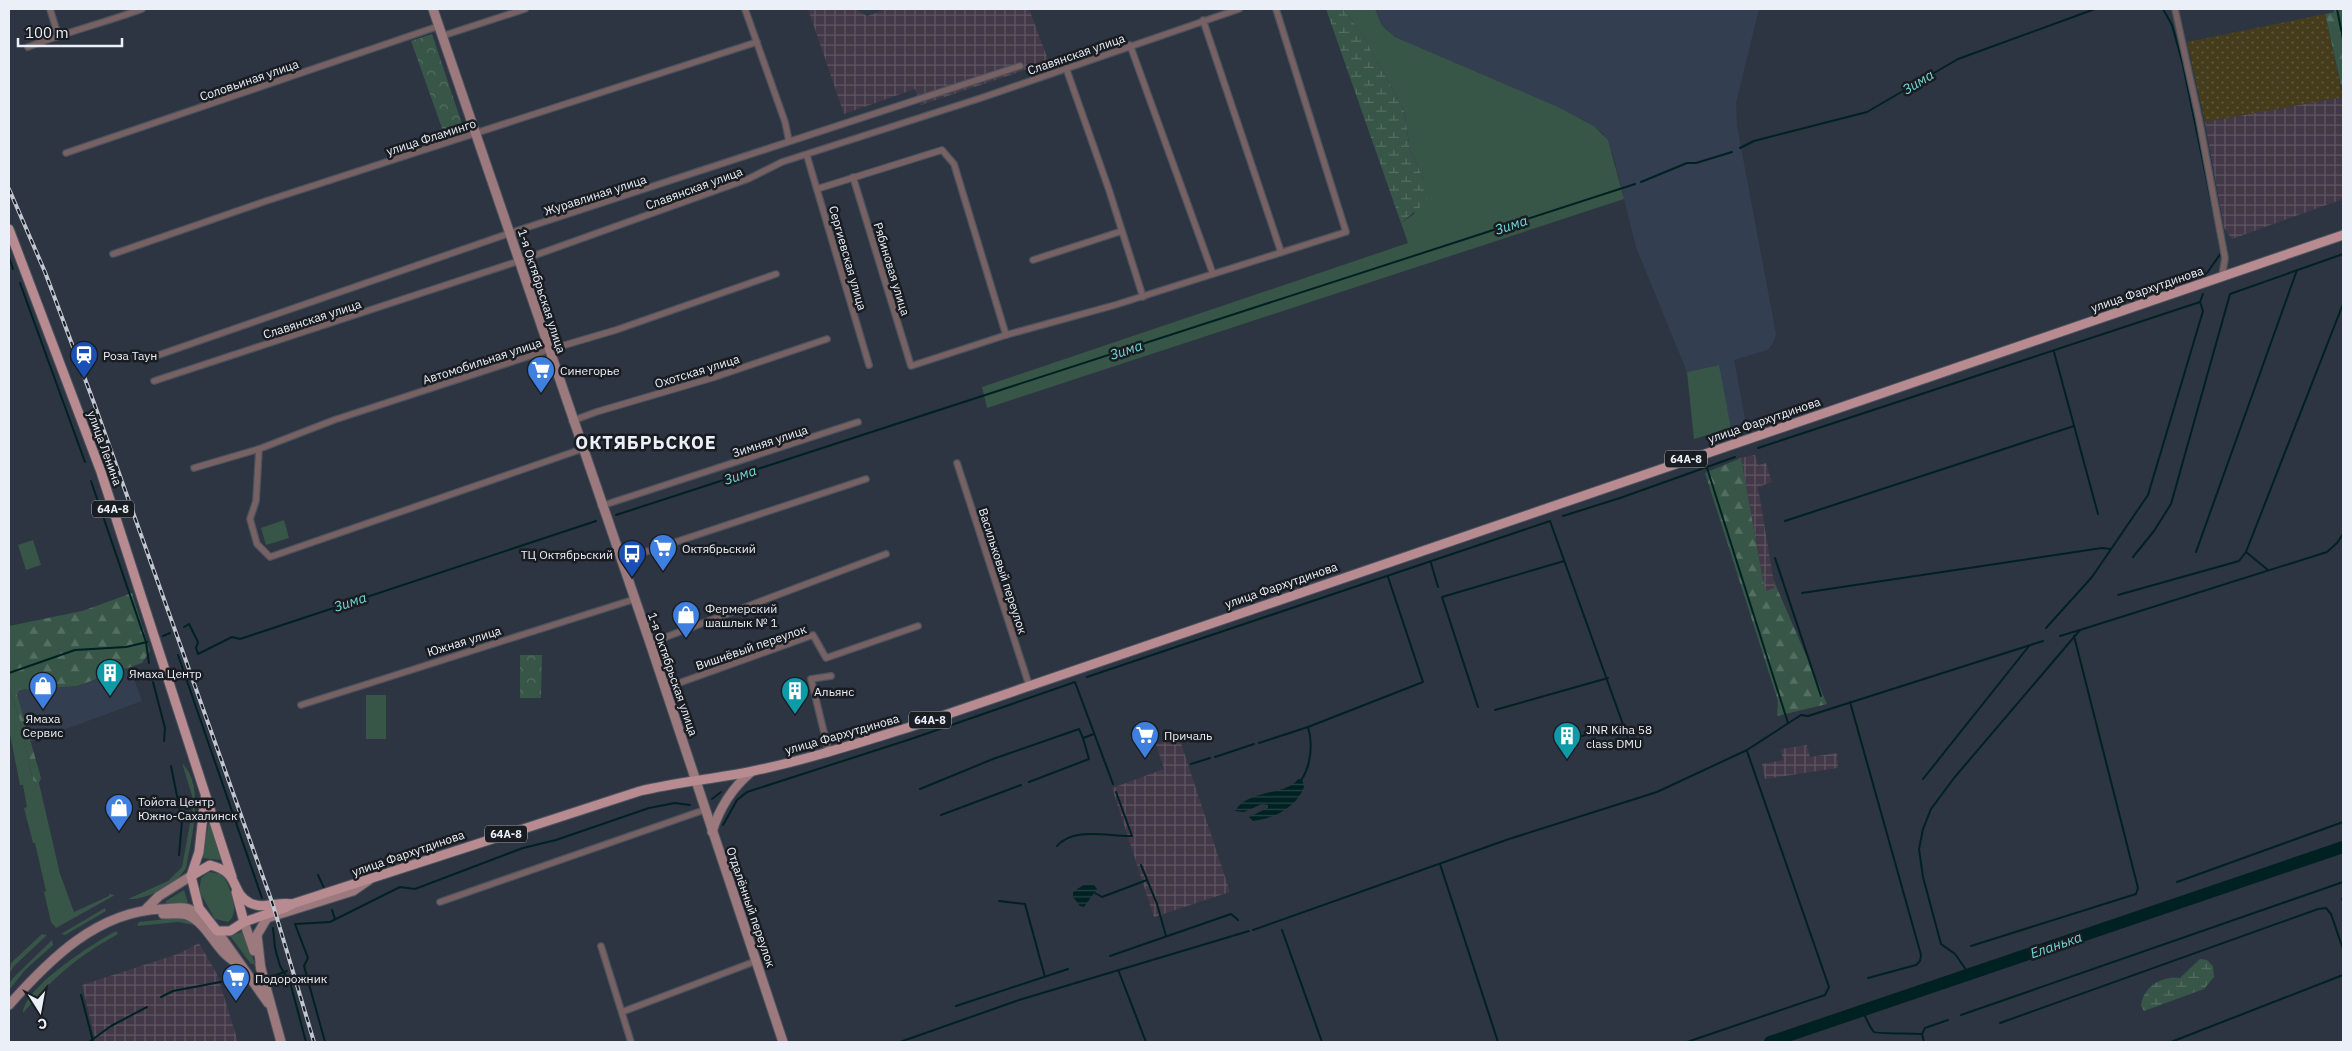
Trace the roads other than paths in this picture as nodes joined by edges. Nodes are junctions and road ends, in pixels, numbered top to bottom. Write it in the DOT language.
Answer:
graph roads {
  1 [pos="50,9"];
  2 [pos="142,9"];
  3 [pos="433,9"];
  4 [pos="525,9"];
  5 [pos="745,9"];
  6 [pos="1239,9"];
  7 [pos="1276,9"];
  8 [pos="2174,9"];
  9 [pos="1203,20"];
  10 [pos="439,26"];
  11 [pos="58,35"];
  12 [pos="442,36"];
  13 [pos="757,42"];
  14 [pos="1130,45"];
  15 [pos="28,47"];
  16 [pos="1020,66"];
  17 [pos="1066,68"];
  18 [pos="476,132"];
  19 [pos="789,141"];
  20 [pos="66,153"];
  21 [pos="807,156"];
  22 [pos="853,177"];
  23 [pos="817,189"];
  24 [pos="9,229"];
  25 [pos="1122,231"];
  26 [pos="510,233"];
  27 [pos="2343,235"];
  28 [pos="1281,252"];
  29 [pos="113,254"];
  30 [pos="1033,260"];
  31 [pos="519,261"];
  32 [pos="776,274"];
  33 [pos="1213,274"];
  34 [pos="2222,276"];
  35 [pos="1143,297"];
  36 [pos="1006,335"];
  37 [pos="827,339"];
  38 [pos="548,350"];
  39 [pos="150,358"];
  40 [pos="869,365"];
  41 [pos="154,381"];
  42 [pos="572,422"];
  43 [pos="858,422"];
  44 [pos="258,449"];
  45 [pos="582,449"];
  46 [pos="957,463"];
  47 [pos="194,468"];
  48 [pos="866,479"];
  49 [pos="601,506"];
  50 [pos="886,554"];
  51 [pos="621,560"];
  52 [pos="635,600"];
  53 [pos="918,626"];
  54 [pos="650,643"];
  55 [pos="831,676"];
  56 [pos="1029,684"];
  57 [pos="665,688"];
  58 [pos="301,705"];
  59 [pos="829,753"];
  60 [pos="752,772"];
  61 [pos="694,780"];
  62 [pos="206,792"];
  63 [pos="704,810"];
  64 [pos="712,832"];
  65 [pos="191,876"];
  66 [pos="232,876"];
  67 [pos="372,879"];
  68 [pos="440,902"];
  69 [pos="292,904"];
  70 [pos="146,909"];
  71 [pos="208,921"];
  72 [pos="244,922"];
  73 [pos="217,931"];
  74 [pos="601,946"];
  75 [pos="756,961"];
  76 [pos="240,964"];
  77 [pos="262,970"];
  78 [pos="9,1005"];
  79 [pos="271,1008"];
  80 [pos="622,1012"];
  81 [pos="281,1042"];
  82 [pos="631,1042"];
  83 [pos="782,1042"];
  1 -- 11 [label="street"];
  2 -- 11 [label="street"];
  3 -- 10 [label="main road, 1-я Октябрьская улица"];
  4 -- 12 [label="street"];
  5 -- 13 [label="street"];
  6 -- 9 [label="street, Славянская улица"];
  7 -- 28 [label="street"];
  8 -- 34 [label="street"];
  9 -- 14 [label="street, Славянская улица"];
  9 -- 28 [label="street"];
  10 -- 12 [label="main road, 1-я Октябрьская улица"];
  10 -- 20 [label="street, Соловьиная улица"];
  11 -- 15 [label="street"];
  12 -- 18 [label="main road, 1-я Октябрьская улица"];
  13 -- 18 [label="street, улица Фламинго"];
  13 -- 19 [label="street"];
  14 -- 17 [label="street, Славянская улица"];
  14 -- 33 [label="street"];
  16 -- 19 [label="street, Журавлиная улица"];
  17 -- 21 [label="street, Славянская улица"];
  17 -- 25 [label="street"];
  18 -- 26 [label="main road, 1-я Октябрьская улица"];
  18 -- 29 [label="street, улица Фламинго"];
  19 -- 26 [label="street, Журавлиная улица"];
  21 -- 23 [label="street, Сергиевская улица"];
  21 -- 31 [label="street, Славянская улица"];
  22 -- 23 [label="street"];
  22 -- 36 [label="street"];
  22 -- 36 [label="street, Рябиновая улица"];
  23 -- 40 [label="street, Сергиевская улица"];
  24 -- 62 [label="main road, улица Ленина / 64А-8"];
  25 -- 30 [label="street"];
  25 -- 35 [label="street"];
  26 -- 31 [label="main road, 1-я Октябрьская улица"];
  26 -- 39 [label="street, Журавлиная улица"];
  27 -- 34 [label="main road, улица Фархутдинова / 64А-8"];
  28 -- 33 [label="street"];
  31 -- 38 [label="main road, 1-я Октябрьская улица"];
  31 -- 41 [label="street, Славянская улица"];
  32 -- 38 [label="street, Автомобильная улица"];
  33 -- 35 [label="street"];
  34 -- 56 [label="main road, улица Фархутдинова / 64А-8"];
  35 -- 36 [label="street"];
  37 -- 42 [label="street, Охотская улица"];
  38 -- 42 [label="main road, 1-я Октябрьская улица"];
  38 -- 44 [label="street, Автомобильная улица"];
  42 -- 45 [label="main road, 1-я Октябрьская улица"];
  43 -- 49 [label="street, Зимняя улица"];
  44 -- 45 [label="street"];
  44 -- 47 [label="street, Автомобильная улица"];
  45 -- 49 [label="main road, 1-я Октябрьская улица"];
  46 -- 56 [label="street, Васильковый переулок"];
  48 -- 51 [label="street"];
  49 -- 51 [label="main road, 1-я Октябрьская улица"];
  50 -- 54 [label="street"];
  51 -- 52 [label="main road, 1-я Октябрьская улица"];
  52 -- 54 [label="main road, 1-я Октябрьская улица"];
  52 -- 58 [label="street, Южная улица"];
  53 -- 57 [label="street, Вишнёвый переулок"];
  54 -- 57 [label="main road, 1-я Октябрьская улица"];
  55 -- 59 [label="street"];
  56 -- 59 [label="main road, улица Фархутдинова / 64А-8"];
  57 -- 61 [label="main road, 1-я Октябрьская улица"];
  59 -- 60 [label="main road, улица Фархутдинова / 64А-8"];
  60 -- 61 [label="main road, улица Фархутдинова / 64А-8"];
  60 -- 64 [label="main road"];
  61 -- 63 [label="main road, Отдалённый переулок"];
  61 -- 67 [label="main road, улица Фархутдинова / 64А-8"];
  62 -- 65 [label="main road, улица Ленина / 64А-8"];
  62 -- 66 [label="main road, улица Ленина / 64А-8"];
  63 -- 64 [label="main road, Отдалённый переулок"];
  63 -- 68 [label="street"];
  64 -- 75 [label="main road, Отдалённый переулок"];
  65 -- 66 [label="main road"];
  65 -- 70 [label="main road"];
  65 -- 71 [label="main road"];
  66 -- 69 [label="main road, улица Фархутдинова / 64А-8"];
  66 -- 72 [label="main road, 64А-8"];
  67 -- 69 [label="main road, улица Фархутдинова / 64А-8"];
  67 -- 77 [label="main road"];
  69 -- 72 [label="main road"];
  70 -- 71 [label="main road"];
  70 -- 76 [label="main road"];
  70 -- 78 [label="main road"];
  71 -- 73 [label="main road"];
  72 -- 73 [label="main road"];
  72 -- 77 [label="main road"];
  73 -- 76 [label="main road"];
  74 -- 80 [label="street"];
  75 -- 80 [label="street"];
  75 -- 83 [label="main road, Отдалённый переулок"];
  76 -- 79 [label="main road"];
  77 -- 79 [label="main road"];
  79 -- 81 [label="main road"];
  80 -- 82 [label="street"];
}
